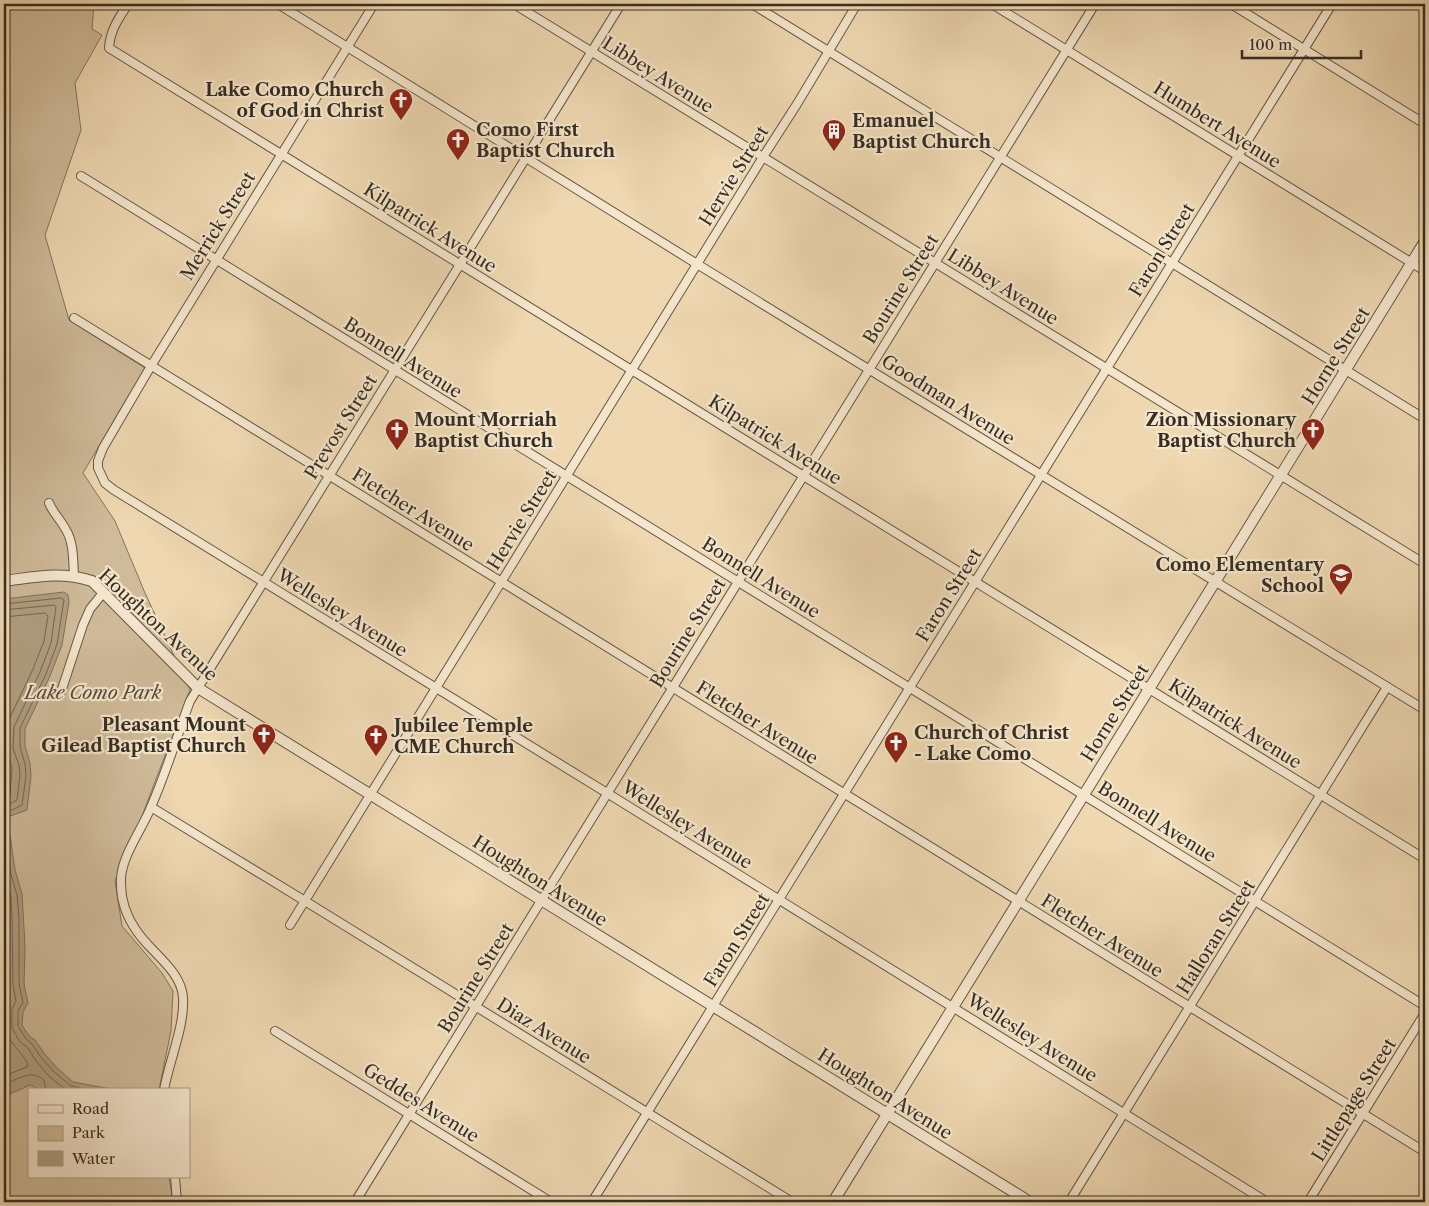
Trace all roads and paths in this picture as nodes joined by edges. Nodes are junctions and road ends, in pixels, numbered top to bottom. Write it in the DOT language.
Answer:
graph roads {
  1 [pos="128,4"];
  2 [pos="278,4"];
  3 [pos="374,4"];
  4 [pos="514,4"];
  5 [pos="621,4"];
  6 [pos="752,4"];
  7 [pos="857,4"];
  8 [pos="992,4"];
  9 [pos="1095,4"];
  10 [pos="1231,4"];
  11 [pos="1332,4"];
  12 [pos="347,47"];
  13 [pos="1304,49"];
  14 [pos="828,50"];
  15 [pos="1066,50"];
  16 [pos="592,52"];
  17 [pos="1425,124"];
  18 [pos="282,154"];
  19 [pos="1238,156"];
  20 [pos="763,157"];
  21 [pos="1000,157"];
  22 [pos="526,158"];
  23 [pos="81,176"];
  24 [pos="1425,241"];
  25 [pos="216,260"];
  26 [pos="459,263"];
  27 [pos="935,263"];
  28 [pos="1172,263"];
  29 [pos="1412,263"];
  30 [pos="697,264"];
  31 [pos="1425,271"];
  32 [pos="74,318"];
  33 [pos="151,366"];
  34 [pos="1107,368"];
  35 [pos="394,369"];
  36 [pos="869,369"];
  37 [pos="632,370"];
  38 [pos="1346,370"];
  39 [pos="1425,419"];
  40 [pos="98,468"];
  41 [pos="1041,474"];
  42 [pos="1281,475"];
  43 [pos="329,476"];
  44 [pos="567,476"];
  45 [pos="803,476"];
  46 [pos="49,503"];
  47 [pos="1425,564"];
  48 [pos="74,576"];
  49 [pos="4,581"];
  50 [pos="1216,581"];
  51 [pos="264,582"];
  52 [pos="501,582"];
  53 [pos="738,582"];
  54 [pos="975,582"];
  55 [pos="103,593"];
  56 [pos="1387,687"];
  57 [pos="198,688"];
  58 [pos="436,688"];
  59 [pos="672,688"];
  60 [pos="910,688"];
  61 [pos="1149,689"];
  62 [pos="61,692"];
  63 [pos="1425,710"];
  64 [pos="607,793"];
  65 [pos="844,794"];
  66 [pos="1321,794"];
  67 [pos="370,795"];
  68 [pos="1084,795"];
  69 [pos="151,807"];
  70 [pos="1425,859"];
  71 [pos="306,900"];
  72 [pos="541,900"];
  73 [pos="779,900"];
  74 [pos="1255,901"];
  75 [pos="1018,902"];
  76 [pos="290,925"];
  77 [pos="476,1006"];
  78 [pos="713,1006"];
  79 [pos="1425,1006"];
  80 [pos="953,1007"];
  81 [pos="1190,1008"];
  82 [pos="1425,1013"];
  83 [pos="275,1031"];
  84 [pos="164,1088"];
  85 [pos="648,1113"];
  86 [pos="1124,1113"];
  87 [pos="410,1114"];
  88 [pos="887,1114"];
  89 [pos="1362,1114"];
  90 [pos="1425,1152"];
  91 [pos="175,1178"];
  92 [pos="179,1202"];
  93 [pos="200,1202"];
  94 [pos="355,1202"];
  95 [pos="551,1202"];
  96 [pos="592,1202"];
  97 [pos="792,1202"];
  98 [pos="833,1202"];
  99 [pos="1030,1202"];
  100 [pos="1070,1202"];
  101 [pos="1267,1202"];
  102 [pos="1308,1202"];
  1 -- 18 [label="street, Kilpatrick Avenue"];
  2 -- 12 [label="street, Goodman Avenue"];
  3 -- 12 [label="street, Merrick Street"];
  4 -- 16 [label="street, Libbey Avenue"];
  5 -- 16 [label="street, Prevost Street"];
  6 -- 14 [label="street"];
  7 -- 14 [label="street, Hervie Street"];
  8 -- 15 [label="street, Humbert Avenue"];
  9 -- 15 [label="street, Bourine Street"];
  10 -- 13 [label="street"];
  11 -- 13 [label="street, Faron Street"];
  12 -- 18 [label="street, Merrick Street"];
  12 -- 22 [label="street, Goodman Avenue"];
  13 -- 17 [label="street"];
  13 -- 19 [label="street, Faron Street"];
  14 -- 20 [label="street, Hervie Street"];
  14 -- 21 [label="street"];
  15 -- 19 [label="street, Humbert Avenue"];
  15 -- 21 [label="street, Bourine Street"];
  16 -- 20 [label="street, Libbey Avenue"];
  16 -- 22 [label="street, Prevost Street"];
  18 -- 25 [label="street, Merrick Street"];
  18 -- 26 [label="street, Kilpatrick Avenue"];
  19 -- 28 [label="street, Faron Street"];
  19 -- 29 [label="street, Humbert Avenue"];
  20 -- 27 [label="street, Libbey Avenue"];
  20 -- 30 [label="street, Hervie Street"];
  21 -- 27 [label="street, Bourine Street"];
  21 -- 28 [label="street"];
  22 -- 26 [label="street, Prevost Street"];
  22 -- 30 [label="street, Goodman Avenue"];
  23 -- 25 [label="street, Bonnell Avenue"];
  24 -- 29 [label="street, Horne Street"];
  25 -- 33 [label="street, Merrick Street"];
  25 -- 35 [label="street, Bonnell Avenue"];
  26 -- 35 [label="street, Prevost Street"];
  26 -- 37 [label="street, Kilpatrick Avenue"];
  27 -- 34 [label="street, Libbey Avenue"];
  27 -- 36 [label="street, Bourine Street"];
  28 -- 34 [label="street, Faron Street"];
  28 -- 38 [label="street"];
  29 -- 31 [label="street, Humbert Avenue"];
  29 -- 38 [label="street, Horne Street"];
  30 -- 36 [label="street, Goodman Avenue"];
  30 -- 37 [label="street, Hervie Street"];
  32 -- 33 [label="street, Fletcher Avenue"];
  33 -- 40 [label="street, Merrick Street"];
  33 -- 43 [label="street, Fletcher Avenue"];
  34 -- 41 [label="street, Faron Street"];
  34 -- 42 [label="street, Libbey Avenue"];
  35 -- 43 [label="street, Prevost Street"];
  35 -- 44 [label="street, Bonnell Avenue"];
  36 -- 41 [label="street, Goodman Avenue"];
  36 -- 45 [label="street, Bourine Street"];
  37 -- 44 [label="street, Hervie Street"];
  37 -- 45 [label="street, Kilpatrick Avenue"];
  38 -- 39 [label="street"];
  38 -- 42 [label="street, Horne Street"];
  40 -- 51 [label="street, Wellesley Avenue"];
  41 -- 50 [label="street, Goodman Avenue"];
  41 -- 54 [label="street, Faron Street"];
  42 -- 47 [label="street, Libbey Avenue"];
  42 -- 50 [label="street, Horne Street"];
  43 -- 51 [label="street, Prevost Street"];
  43 -- 52 [label="street, Fletcher Avenue"];
  44 -- 52 [label="street, Hervie Street"];
  44 -- 53 [label="street, Bonnell Avenue"];
  45 -- 53 [label="street, Bourine Street"];
  45 -- 54 [label="street, Kilpatrick Avenue"];
  46 -- 48 [label="street"];
  48 -- 49 [label="street, Houghton Avenue"];
  48 -- 55 [label="street, Houghton Avenue"];
  50 -- 56 [label="street, Goodman Avenue"];
  50 -- 61 [label="street, Horne Street"];
  51 -- 57 [label="street, Prevost Street"];
  51 -- 58 [label="street, Wellesley Avenue"];
  52 -- 58 [label="street, Hervie Street"];
  52 -- 59 [label="street, Fletcher Avenue"];
  53 -- 59 [label="street, Bourine Street"];
  53 -- 60 [label="street, Bonnell Avenue"];
  54 -- 60 [label="street, Faron Street"];
  54 -- 61 [label="street, Kilpatrick Avenue"];
  55 -- 57 [label="street, Houghton Avenue"];
  55 -- 62 [label="street"];
  56 -- 63 [label="street, Goodman Avenue"];
  56 -- 66 [label="street, Halloran Street"];
  57 -- 67 [label="street, Houghton Avenue"];
  57 -- 69 [label="street, Prevost Street"];
  58 -- 64 [label="street, Wellesley Avenue"];
  58 -- 67 [label="street, Hervie Street"];
  59 -- 64 [label="street, Bourine Street"];
  59 -- 65 [label="street, Fletcher Avenue"];
  60 -- 65 [label="street, Faron Street"];
  60 -- 68 [label="street, Bonnell Avenue"];
  61 -- 66 [label="street, Kilpatrick Avenue"];
  61 -- 68 [label="street, Horne Street"];
  64 -- 72 [label="street, Bourine Street"];
  64 -- 73 [label="street, Wellesley Avenue"];
  65 -- 73 [label="street, Faron Street"];
  65 -- 75 [label="street, Fletcher Avenue"];
  66 -- 70 [label="street, Kilpatrick Avenue"];
  66 -- 74 [label="street, Halloran Street"];
  67 -- 71 [label="street, Hervie Street"];
  67 -- 72 [label="street, Houghton Avenue"];
  68 -- 74 [label="street, Bonnell Avenue"];
  68 -- 75 [label="street, Horne Street"];
  69 -- 71 [label="street, Diaz Avenue"];
  69 -- 84 [label="street, Prevost Street"];
  71 -- 76 [label="street, Hervie Street"];
  71 -- 77 [label="street, Diaz Avenue"];
  72 -- 77 [label="street, Bourine Street"];
  72 -- 78 [label="street, Houghton Avenue"];
  73 -- 78 [label="street, Faron Street"];
  73 -- 80 [label="street, Wellesley Avenue"];
  74 -- 79 [label="street, Bonnell Avenue"];
  74 -- 81 [label="street, Halloran Street"];
  75 -- 80 [label="street, Horne Street"];
  75 -- 81 [label="street, Fletcher Avenue"];
  77 -- 85 [label="street, Diaz Avenue"];
  77 -- 87 [label="street, Bourine Street"];
  78 -- 85 [label="street, Faron Street"];
  78 -- 88 [label="street, Houghton Avenue"];
  80 -- 86 [label="street, Wellesley Avenue"];
  80 -- 88 [label="street, Horne Street"];
  81 -- 86 [label="street, Halloran Street"];
  81 -- 89 [label="street, Fletcher Avenue"];
  82 -- 89 [label="street, Littlepage Street"];
  83 -- 87 [label="street, Geddes Avenue"];
  85 -- 96 [label="street, Faron Street"];
  85 -- 97 [label="street, Diaz Avenue"];
  86 -- 100 [label="street, Halloran Street"];
  86 -- 101 [label="street, Wellesley Avenue"];
  87 -- 94 [label="street, Bourine Street"];
  87 -- 95 [label="street, Geddes Avenue"];
  88 -- 98 [label="street, Horne Street"];
  88 -- 99 [label="street, Houghton Avenue"];
  89 -- 90 [label="street, Fletcher Avenue"];
  89 -- 102 [label="street, Littlepage Street"];
  91 -- 92 [label="street"];
  92 -- 93 [label="street"];
}
